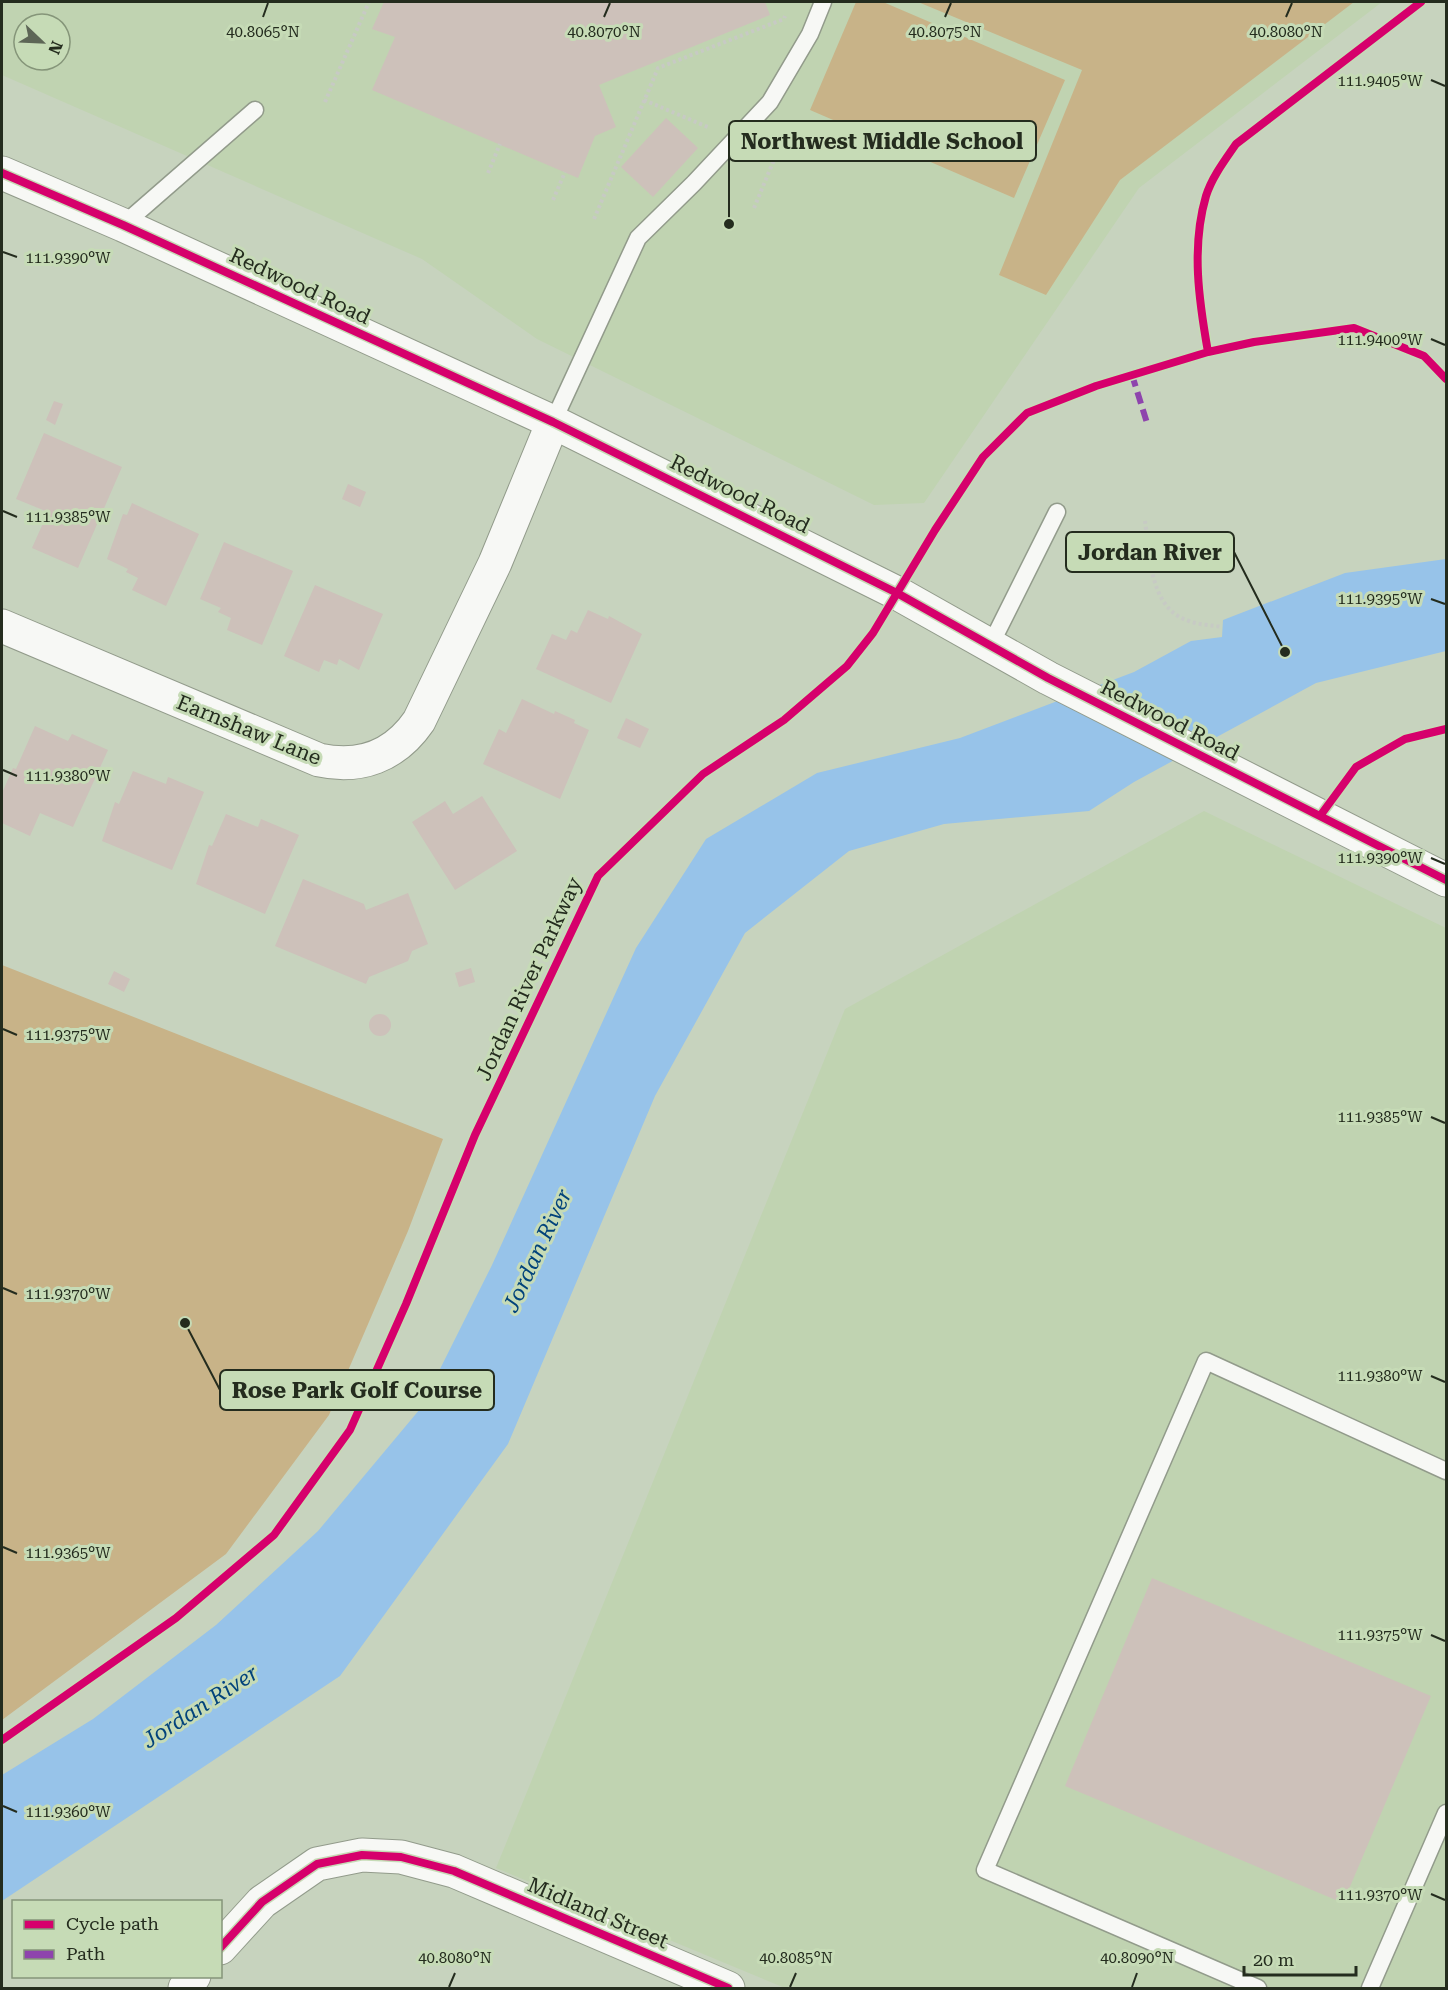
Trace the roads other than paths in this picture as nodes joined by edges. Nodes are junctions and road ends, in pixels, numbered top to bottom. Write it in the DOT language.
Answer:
graph roads {
  1 [pos="823,2"];
  2 [pos="255,110"];
  3 [pos="2,173"];
  4 [pos="123,225"];
  5 [pos="553,422"];
  6 [pos="1057,512"];
  7 [pos="2,626"];
  8 [pos="990,646"];
  9 [pos="1446,880"];
  10 [pos="1446,1471"];
  11 [pos="1446,1813"];
  12 [pos="222,1946"];
  13 [pos="712,1986"];
  14 [pos="1258,1989"];
  15 [pos="1370,1989"];
  1 -- 5 [label="lane"];
  2 -- 4 [label="lane"];
  3 -- 4 [label="main road, Redwood Road"];
  4 -- 5 [label="main road, Redwood Road"];
  5 -- 7 [label="main road, Earnshaw Lane"];
  5 -- 8 [label="main road, Redwood Road"];
  6 -- 8 [label="lane"];
  8 -- 9 [label="main road, Redwood Road"];
  10 -- 14 [label="lane"];
  11 -- 15 [label="lane"];
  12 -- 13 [label="main road, Midland Street"];
}
